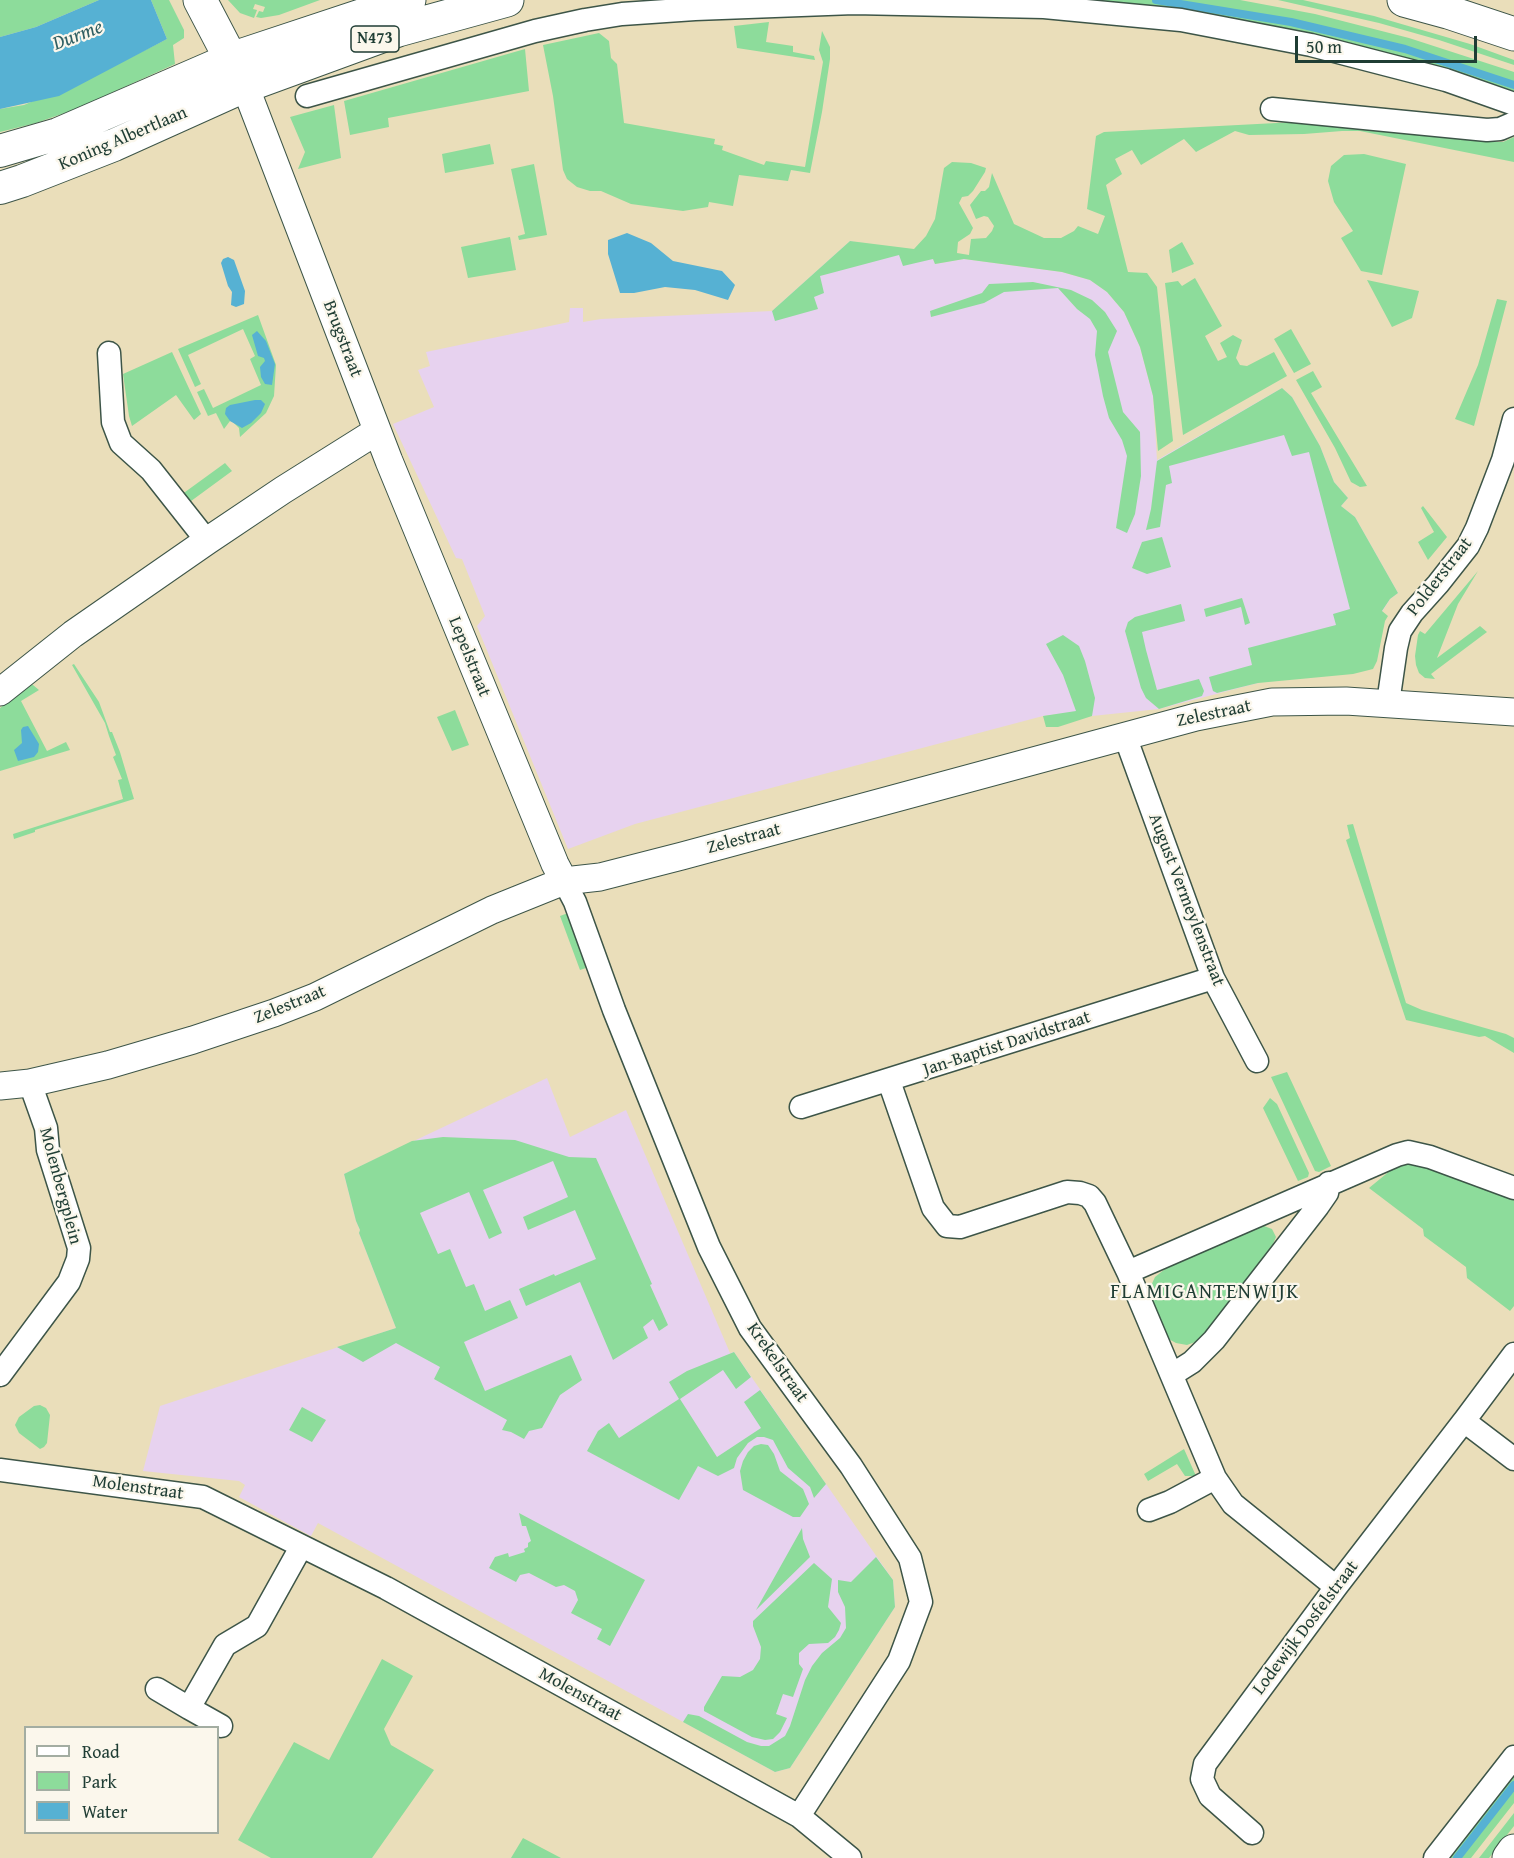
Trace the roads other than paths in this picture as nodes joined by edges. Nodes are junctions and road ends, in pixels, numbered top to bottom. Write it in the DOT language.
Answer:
graph roads {
  1 [pos="200,0"];
  2 [pos="410,0"];
  3 [pos="507,0"];
  4 [pos="1404,0"];
  5 [pos="583,10"];
  6 [pos="1514,34"];
  7 [pos="238,73"];
  8 [pos="307,96"];
  9 [pos="1514,104"];
  10 [pos="1272,109"];
  11 [pos="1514,123"];
  12 [pos="0,151"];
  13 [pos="0,188"];
  14 [pos="109,353"];
  15 [pos="1514,420"];
  16 [pos="377,431"];
  17 [pos="207,541"];
  18 [pos="0,692"];
  19 [pos="1388,703"];
  20 [pos="1514,712"];
  21 [pos="1125,736"];
  22 [pos="564,881"];
  23 [pos="1213,978"];
  24 [pos="1257,1061"];
  25 [pos="889,1081"];
  26 [pos="30,1083"];
  27 [pos="0,1086"];
  28 [pos="801,1107"];
  29 [pos="1329,1183"];
  30 [pos="1514,1188"];
  31 [pos="1269,1210"];
  32 [pos="1293,1237"];
  33 [pos="1128,1272"];
  34 [pos="1514,1354"];
  35 [pos="1173,1374"];
  36 [pos="0,1375"];
  37 [pos="1464,1421"];
  38 [pos="1514,1459"];
  39 [pos="0,1470"];
  40 [pos="1215,1478"];
  41 [pos="1149,1510"];
  42 [pos="302,1547"];
  43 [pos="1336,1587"];
  44 [pos="157,1689"];
  45 [pos="189,1708"];
  46 [pos="220,1726"];
  47 [pos="1514,1757"];
  48 [pos="799,1816"];
  49 [pos="1252,1833"];
  50 [pos="1514,1851"];
  51 [pos="850,1858"];
  52 [pos="1435,1858"];
  53 [pos="1509,1858"];
  1 -- 7 [label="main road"];
  2 -- 7 [label="main road, N473"];
  3 -- 7 [label="main road, N473"];
  4 -- 6 [label="main road"];
  5 -- 8 [label="street"];
  5 -- 9 [label="street"];
  7 -- 12 [label="main road, Koning Albertlaan"];
  7 -- 13 [label="main road, Koning Albertlaan"];
  7 -- 16 [label="street, Brugstraat"];
  10 -- 11 [label="street"];
  14 -- 17 [label="street"];
  15 -- 19 [label="street, Polderstraat"];
  16 -- 17 [label="street"];
  16 -- 22 [label="street, Lepelstraat"];
  17 -- 18 [label="street"];
  19 -- 20 [label="street, Zelestraat"];
  19 -- 21 [label="street, Zelestraat"];
  21 -- 22 [label="street, Zelestraat"];
  21 -- 23 [label="street, August Vermeylenstraat"];
  22 -- 26 [label="street, Zelestraat"];
  22 -- 48 [label="street, Krekelstraat"];
  23 -- 24 [label="street, August Vermeylenstraat"];
  23 -- 25 [label="street, Jan-Baptist Davidstraat"];
  25 -- 28 [label="street, Jan-Baptist Davidstraat"];
  25 -- 33 [label="street"];
  26 -- 27 [label="street, Zelestraat"];
  26 -- 36 [label="street, Molenbergplein"];
  29 -- 30 [label="street"];
  29 -- 31 [label="street"];
  29 -- 32 [label="street"];
  31 -- 32 [label="street"];
  31 -- 33 [label="street"];
  32 -- 35 [label="street"];
  33 -- 35 [label="street"];
  34 -- 37 [label="street, Lodewijk Dosfelstraat"];
  35 -- 40 [label="street"];
  37 -- 38 [label="street"];
  37 -- 43 [label="street, Lodewijk Dosfelstraat"];
  39 -- 42 [label="street, Molenstraat"];
  40 -- 41 [label="street"];
  40 -- 43 [label="street"];
  42 -- 45 [label="street"];
  42 -- 48 [label="street, Molenstraat"];
  43 -- 49 [label="street, Lodewijk Dosfelstraat"];
  44 -- 45 [label="street"];
  45 -- 46 [label="street"];
  47 -- 52 [label="street"];
  48 -- 51 [label="street, Molenstraat"];
  50 -- 53 [label="main road"];
}
